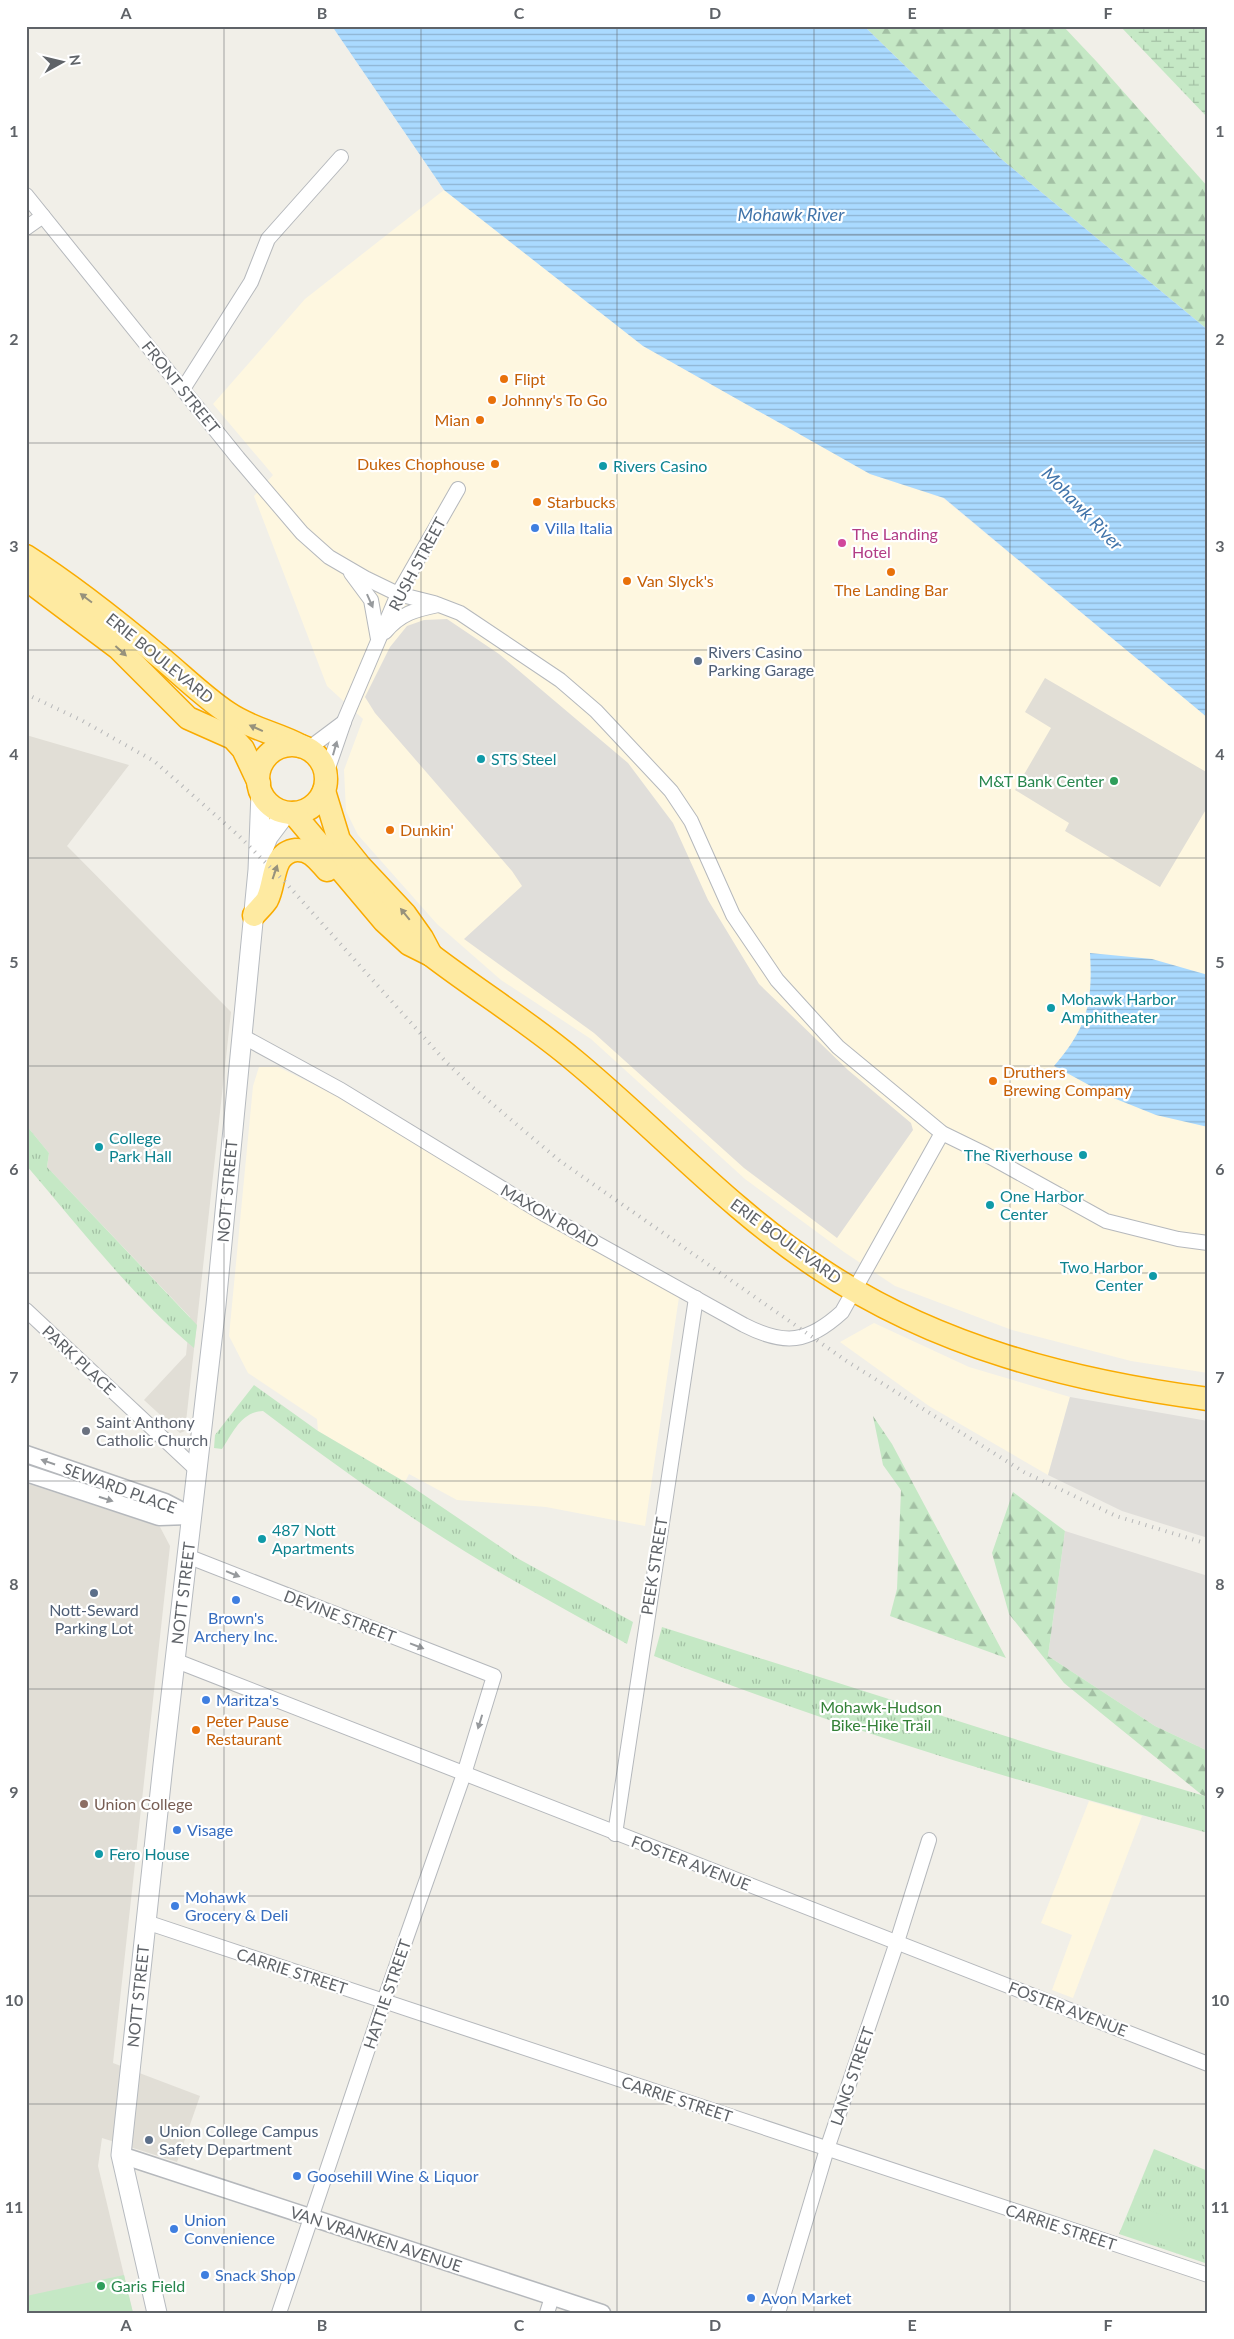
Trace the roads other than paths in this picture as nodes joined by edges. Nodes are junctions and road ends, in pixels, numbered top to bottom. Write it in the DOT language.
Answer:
graph roads {
  1 [pos="341,157"];
  2 [pos="26,195"];
  3 [pos="43,216"];
  4 [pos="26,228"];
  5 [pos="183,389"];
  6 [pos="458,488"];
  7 [pos="26,556"];
  8 [pos="347,568"];
  9 [pos="26,580"];
  10 [pos="398,594"];
  11 [pos="439,605"];
  12 [pos="378,640"];
  13 [pos="344,722"];
  14 [pos="304,748"];
  15 [pos="325,782"];
  16 [pos="260,788"];
  17 [pos="290,813"];
  18 [pos="258,870"];
  19 [pos="350,879"];
  20 [pos="254,915"];
  21 [pos="431,955"];
  22 [pos="242,1036"];
  23 [pos="942,1133"];
  24 [pos="1208,1243"];
  25 [pos="855,1290"];
  26 [pos="696,1298"];
  27 [pos="26,1310"];
  28 [pos="1208,1399"];
  29 [pos="26,1454"];
  30 [pos="198,1471"];
  31 [pos="26,1473"];
  32 [pos="192,1516"];
  33 [pos="187,1556"];
  34 [pos="174,1660"];
  35 [pos="494,1676"];
  36 [pos="464,1774"];
  37 [pos="615,1834"];
  38 [pos="928,1840"];
  39 [pos="146,1922"];
  40 [pos="897,1942"];
  41 [pos="384,2002"];
  42 [pos="1208,2064"];
  43 [pos="827,2149"];
  44 [pos="121,2155"];
  45 [pos="312,2218"];
  46 [pos="1208,2275"];
  47 [pos="552,2297"];
  48 [pos="157,2313"];
  49 [pos="279,2313"];
  50 [pos="547,2313"];
  51 [pos="602,2313"];
  52 [pos="778,2313"];
  1 -- 5 [label="street"];
  2 -- 3 [label="street, FRONT STREET"];
  3 -- 4 [label="street"];
  3 -- 5 [label="street, FRONT STREET"];
  5 -- 8 [label="street, FRONT STREET"];
  6 -- 10 [label="street, RUSH STREET"];
  14 -- 7 [label="highway, ERIE BOULEVARD, one-way"];
  8 -- 10 [label="street, FRONT STREET"];
  8 -- 12 [label="street, FRONT STREET, one-way"];
  9 -- 16 [label="highway, ERIE BOULEVARD, one-way"];
  10 -- 11 [label="street, FRONT STREET"];
  10 -- 12 [label="street, RUSH STREET"];
  11 -- 12 [label="street, RUSH STREET"];
  11 -- 23 [label="street, FRONT STREET"];
  12 -- 13 [label="street, RUSH STREET"];
  13 -- 14 [label="street"];
  15 -- 13 [label="street, RUSH STREET, one-way"];
  14 -- 15 [label="highway"];
  14 -- 16 [label="highway"];
  15 -- 17 [label="highway"];
  21 -- 15 [label="highway, ERIE BOULEVARD, one-way"];
  16 -- 17 [label="highway"];
  16 -- 18 [label="main road, NOTT STREET"];
  17 -- 18 [label="main road, NOTT STREET"];
  17 -- 19 [label="highway, ERIE BOULEVARD"];
  18 -- 20 [label="main road, NOTT STREET"];
  20 -- 19 [label="highway, one-way"];
  19 -- 21 [label="highway, ERIE BOULEVARD"];
  20 -- 22 [label="main road, NOTT STREET"];
  21 -- 25 [label="highway, ERIE BOULEVARD"];
  22 -- 26 [label="street, MAXON ROAD"];
  22 -- 30 [label="main road, NOTT STREET"];
  23 -- 24 [label="street, FRONT STREET"];
  23 -- 25 [label="street, MAXON ROAD"];
  25 -- 26 [label="street, MAXON ROAD"];
  25 -- 28 [label="highway, ERIE BOULEVARD"];
  26 -- 37 [label="street, PEEK STREET"];
  27 -- 30 [label="street, PARK PLACE"];
  32 -- 29 [label="street, SEWARD PLACE, one-way"];
  30 -- 32 [label="main road, NOTT STREET"];
  31 -- 32 [label="street, SEWARD PLACE, one-way"];
  32 -- 33 [label="main road, NOTT STREET"];
  33 -- 34 [label="main road, NOTT STREET"];
  33 -- 35 [label="street, DEVINE STREET, one-way"];
  34 -- 36 [label="street, FOSTER AVENUE"];
  34 -- 39 [label="main road, NOTT STREET"];
  35 -- 36 [label="street, HATTIE STREET, one-way"];
  36 -- 37 [label="street, FOSTER AVENUE"];
  36 -- 41 [label="street, HATTIE STREET"];
  37 -- 40 [label="street, FOSTER AVENUE"];
  38 -- 40 [label="street, LANG STREET"];
  39 -- 41 [label="street, CARRIE STREET"];
  39 -- 44 [label="main road, NOTT STREET"];
  40 -- 42 [label="street, FOSTER AVENUE"];
  40 -- 43 [label="street, LANG STREET"];
  41 -- 43 [label="street, CARRIE STREET"];
  41 -- 45 [label="street, HATTIE STREET"];
  43 -- 46 [label="street, CARRIE STREET"];
  43 -- 52 [label="street, LANG STREET"];
  44 -- 45 [label="street, VAN VRANKEN AVENUE"];
  44 -- 48 [label="main road, NOTT STREET"];
  45 -- 47 [label="street, VAN VRANKEN AVENUE"];
  45 -- 49 [label="street, HATTIE STREET"];
  47 -- 50 [label="street"];
  47 -- 51 [label="street, VAN VRANKEN AVENUE"];
}
